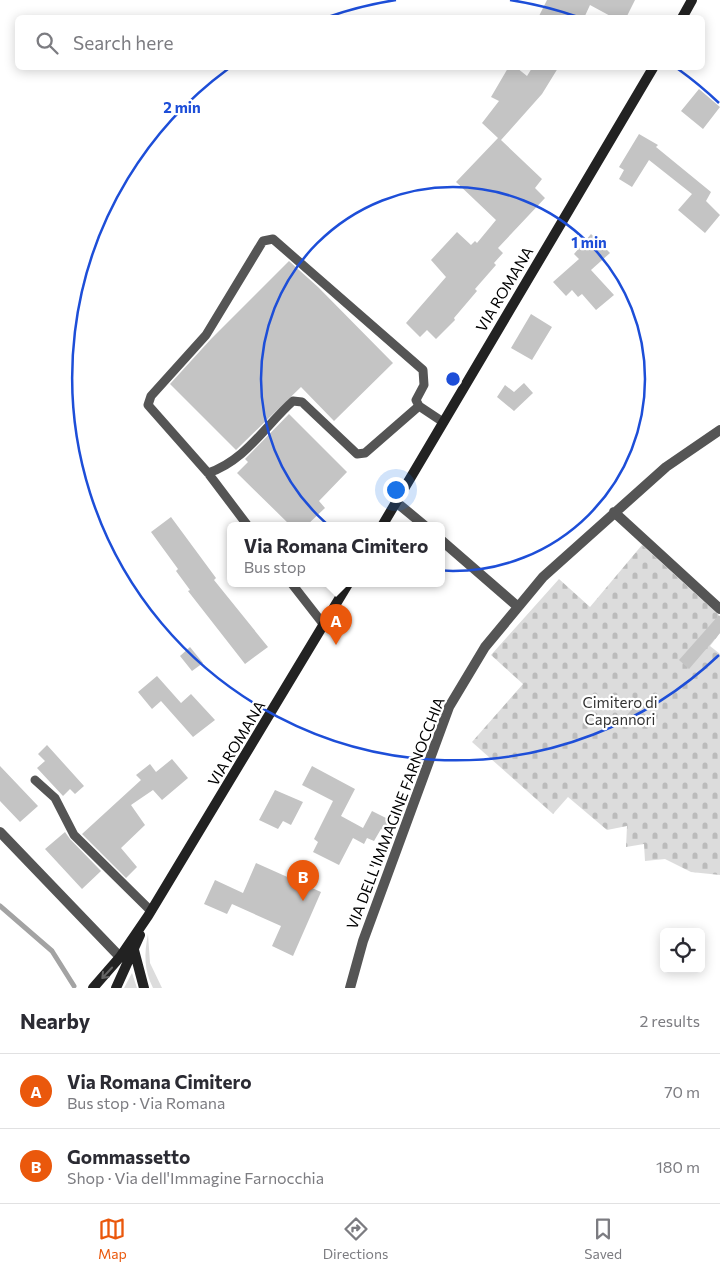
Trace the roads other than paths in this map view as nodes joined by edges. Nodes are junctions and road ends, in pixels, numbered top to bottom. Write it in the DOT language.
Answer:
graph roads {
  1 [pos="692,0"];
  2 [pos="684,15"];
  3 [pos="651,70"];
  4 [pos="419,406"];
  5 [pos="443,422"];
  6 [pos="720,430"];
  7 [pos="208,473"];
  8 [pos="396,502"];
  9 [pos="614,512"];
  10 [pos="245,522"];
  11 [pos="384,522"];
  12 [pos="420,522"];
  13 [pos="445,543"];
  14 [pos="294,587"];
  15 [pos="346,587"];
  16 [pos="517,606"];
  17 [pos="720,610"];
  18 [pos="324,625"];
  19 [pos="35,780"];
  20 [pos="0,832"];
  21 [pos="150,913"];
  22 [pos="134,950"];
  23 [pos="120,958"];
  24 [pos="93,988"];
  25 [pos="116,988"];
  26 [pos="144,988"];
  27 [pos="350,988"];
  1 -- 2 [label="street"];
  3 -- 5 [label="street, VIA ROMANA"];
  4 -- 5 [label="lane"];
  4 -- 7 [label="lane"];
  4 -- 7 [label="lane"];
  5 -- 8 [label="street, VIA ROMANA"];
  6 -- 9 [label="street, VIA DELL'IMMAGINE FARNOCCHIA"];
  7 -- 10 [label="lane"];
  8 -- 11 [label="street, VIA ROMANA"];
  8 -- 12 [label="street"];
  9 -- 16 [label="street, VIA DELL'IMMAGINE FARNOCCHIA"];
  9 -- 17 [label="street"];
  13 -- 16 [label="street"];
  14 -- 18 [label="lane"];
  15 -- 18 [label="street, VIA ROMANA"];
  16 -- 27 [label="street, VIA DELL'IMMAGINE FARNOCCHIA"];
  18 -- 21 [label="street, VIA ROMANA"];
  19 -- 21 [label="lane"];
  20 -- 23 [label="street"];
  21 -- 22 [label="street"];
  21 -- 23 [label="street"];
  22 -- 25 [label="street"];
  22 -- 26 [label="street"];
  23 -- 24 [label="street, one-way"];
}
